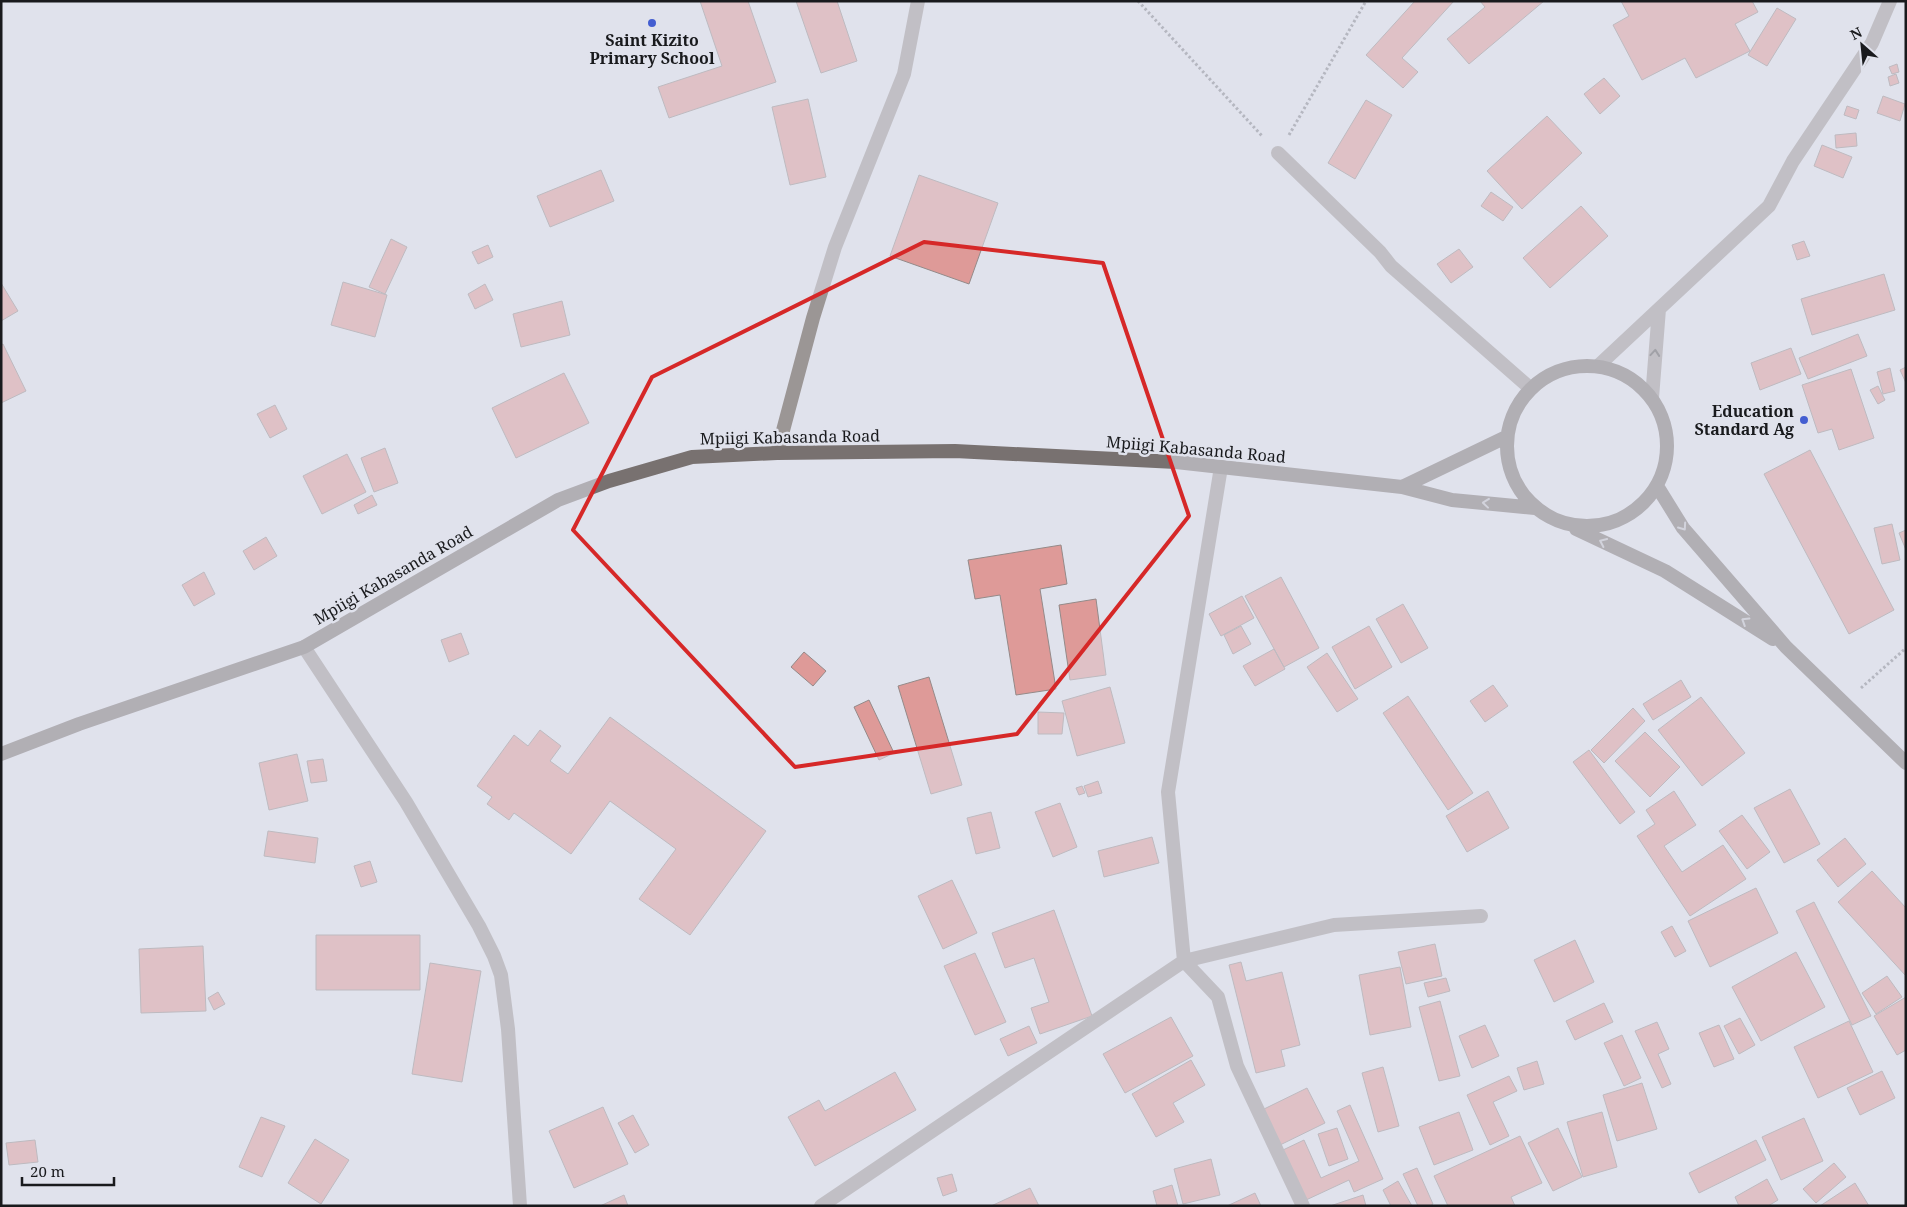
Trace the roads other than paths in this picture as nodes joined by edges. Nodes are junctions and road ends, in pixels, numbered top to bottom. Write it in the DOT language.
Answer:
graph roads {
  1 [pos="918,1"];
  2 [pos="1890,1"];
  3 [pos="1278,153"];
  4 [pos="1659,309"];
  5 [pos="1598,366"];
  6 [pos="1530,388"];
  7 [pos="1652,398"];
  8 [pos="1506,437"];
  9 [pos="777,453"];
  10 [pos="1221,467"];
  11 [pos="1657,486"];
  12 [pos="1402,487"];
  13 [pos="1535,508"];
  14 [pos="1566,524"];
  15 [pos="304,647"];
  16 [pos="1786,647"];
  17 [pos="1,754"];
  18 [pos="1906,763"];
  19 [pos="1481,916"];
  20 [pos="1184,961"];
  21 [pos="520,1206"];
  22 [pos="820,1206"];
  23 [pos="1303,1206"];
  1 -- 9 [label="street"];
  2 -- 4 [label="street"];
  3 -- 6 [label="street"];
  4 -- 5 [label="street"];
  7 -- 4 [label="street, one-way"];
  5 -- 6 [label="main road"];
  5 -- 7 [label="main road"];
  6 -- 8 [label="main road"];
  7 -- 11 [label="main road"];
  8 -- 12 [label="main road"];
  8 -- 13 [label="main road"];
  9 -- 10 [label="main road, Mpiigi Kabasanda Road"];
  9 -- 15 [label="main road, Mpiigi Kabasanda Road"];
  10 -- 12 [label="main road, Mpiigi Kabasanda Road"];
  10 -- 20 [label="street"];
  11 -- 14 [label="main road"];
  11 -- 16 [label="main road, one-way"];
  13 -- 12 [label="main road, Mpiigi Kabasanda Road, one-way"];
  13 -- 14 [label="main road"];
  16 -- 14 [label="main road, one-way"];
  15 -- 17 [label="main road, Mpiigi Kabasanda Road"];
  15 -- 21 [label="street"];
  16 -- 18 [label="main road"];
  19 -- 20 [label="street"];
  20 -- 22 [label="street"];
  20 -- 23 [label="street"];
}
